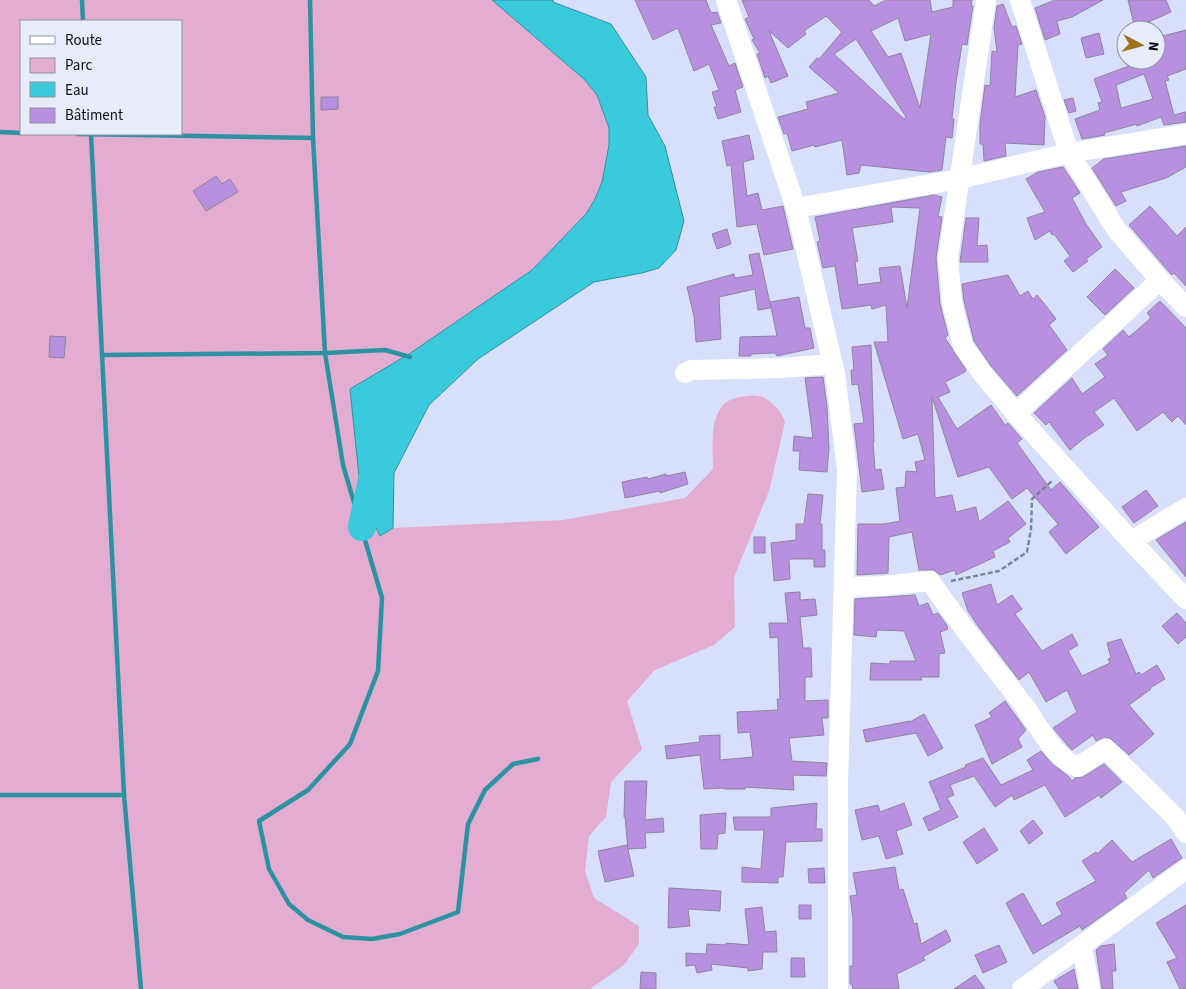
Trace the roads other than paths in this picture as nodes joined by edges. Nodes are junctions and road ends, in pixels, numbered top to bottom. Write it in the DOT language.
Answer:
graph roads {
  1 [pos="726,0"];
  2 [pos="986,0"];
  3 [pos="1025,2"];
  4 [pos="1186,134"];
  5 [pos="1069,153"];
  6 [pos="959,179"];
  7 [pos="796,208"];
  8 [pos="1160,280"];
  9 [pos="1186,307"];
  10 [pos="833,364"];
  11 [pos="685,373"];
  12 [pos="1018,415"];
  13 [pos="1186,508"];
  14 [pos="1131,541"];
  15 [pos="844,587"];
  16 [pos="1186,599"];
  17 [pos="1186,833"];
  18 [pos="1186,870"];
  19 [pos="1082,947"];
  20 [pos="838,989"];
  21 [pos="1022,989"];
  22 [pos="1090,989"];
  1 -- 7 [label="street"];
  2 -- 6 [label="street"];
  3 -- 5 [label="street"];
  4 -- 5 [label="street"];
  5 -- 6 [label="street"];
  5 -- 8 [label="street"];
  6 -- 7 [label="street"];
  6 -- 12 [label="street"];
  7 -- 10 [label="street"];
  8 -- 9 [label="street"];
  8 -- 12 [label="street"];
  10 -- 11 [label="street"];
  10 -- 15 [label="street"];
  12 -- 14 [label="street"];
  13 -- 14 [label="street"];
  14 -- 16 [label="street"];
  15 -- 17 [label="street"];
  15 -- 20 [label="street"];
  18 -- 19 [label="street"];
  19 -- 21 [label="street"];
  19 -- 22 [label="street"];
}
